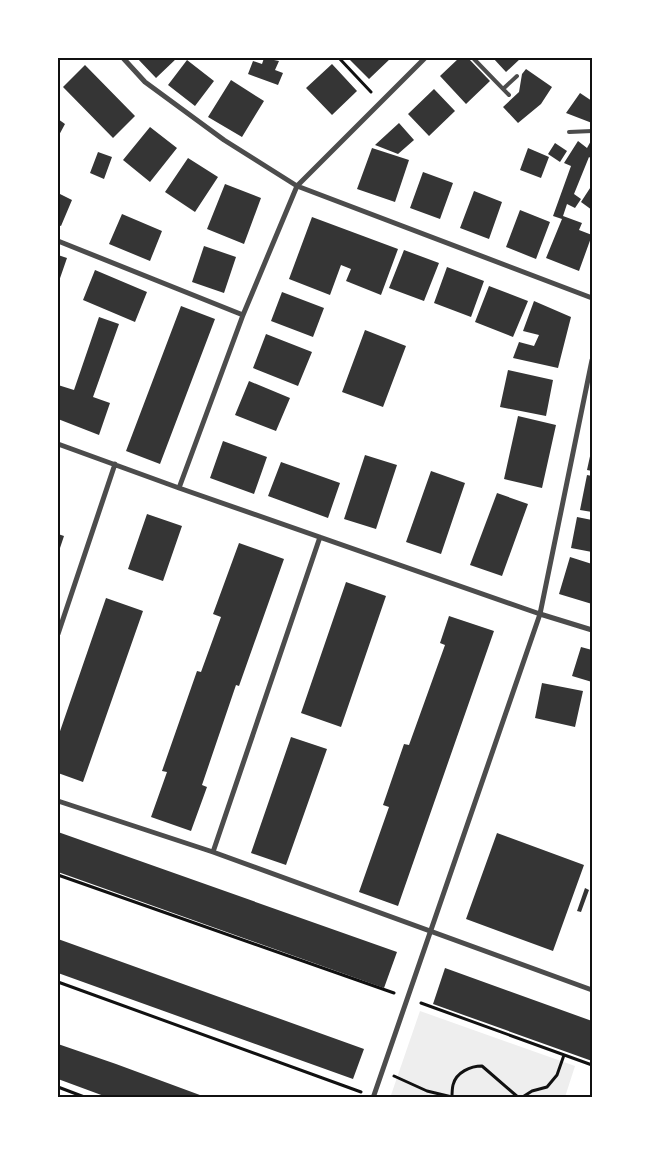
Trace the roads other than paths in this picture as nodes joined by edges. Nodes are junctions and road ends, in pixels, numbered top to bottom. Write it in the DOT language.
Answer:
graph roads {
  1 [pos="123,58"];
  2 [pos="425,58"];
  3 [pos="473,58"];
  4 [pos="517,76"];
  5 [pos="503,89"];
  6 [pos="509,96"];
  7 [pos="592,131"];
  8 [pos="569,132"];
  9 [pos="297,186"];
  10 [pos="58,240"];
  11 [pos="592,298"];
  12 [pos="243,315"];
  13 [pos="592,360"];
  14 [pos="58,444"];
  15 [pos="115,464"];
  16 [pos="178,488"];
  17 [pos="320,537"];
  18 [pos="540,614"];
  19 [pos="592,630"];
  20 [pos="58,634"];
  21 [pos="58,801"];
  22 [pos="213,852"];
  23 [pos="431,932"];
  24 [pos="592,990"];
  25 [pos="373,1097"];
  1 -- 9 [label="street"];
  2 -- 9 [label="street"];
  3 -- 5 [label="lane"];
  4 -- 5 [label="lane"];
  5 -- 6 [label="lane"];
  7 -- 8 [label="lane"];
  9 -- 11 [label="street"];
  9 -- 12 [label="street"];
  10 -- 12 [label="street"];
  12 -- 16 [label="street"];
  13 -- 18 [label="street"];
  14 -- 15 [label="street"];
  15 -- 16 [label="street"];
  15 -- 20 [label="street"];
  16 -- 17 [label="street"];
  17 -- 18 [label="street"];
  17 -- 22 [label="street"];
  18 -- 19 [label="street"];
  18 -- 23 [label="street"];
  21 -- 22 [label="street"];
  22 -- 23 [label="street"];
  23 -- 24 [label="street"];
  23 -- 25 [label="street"];
}
